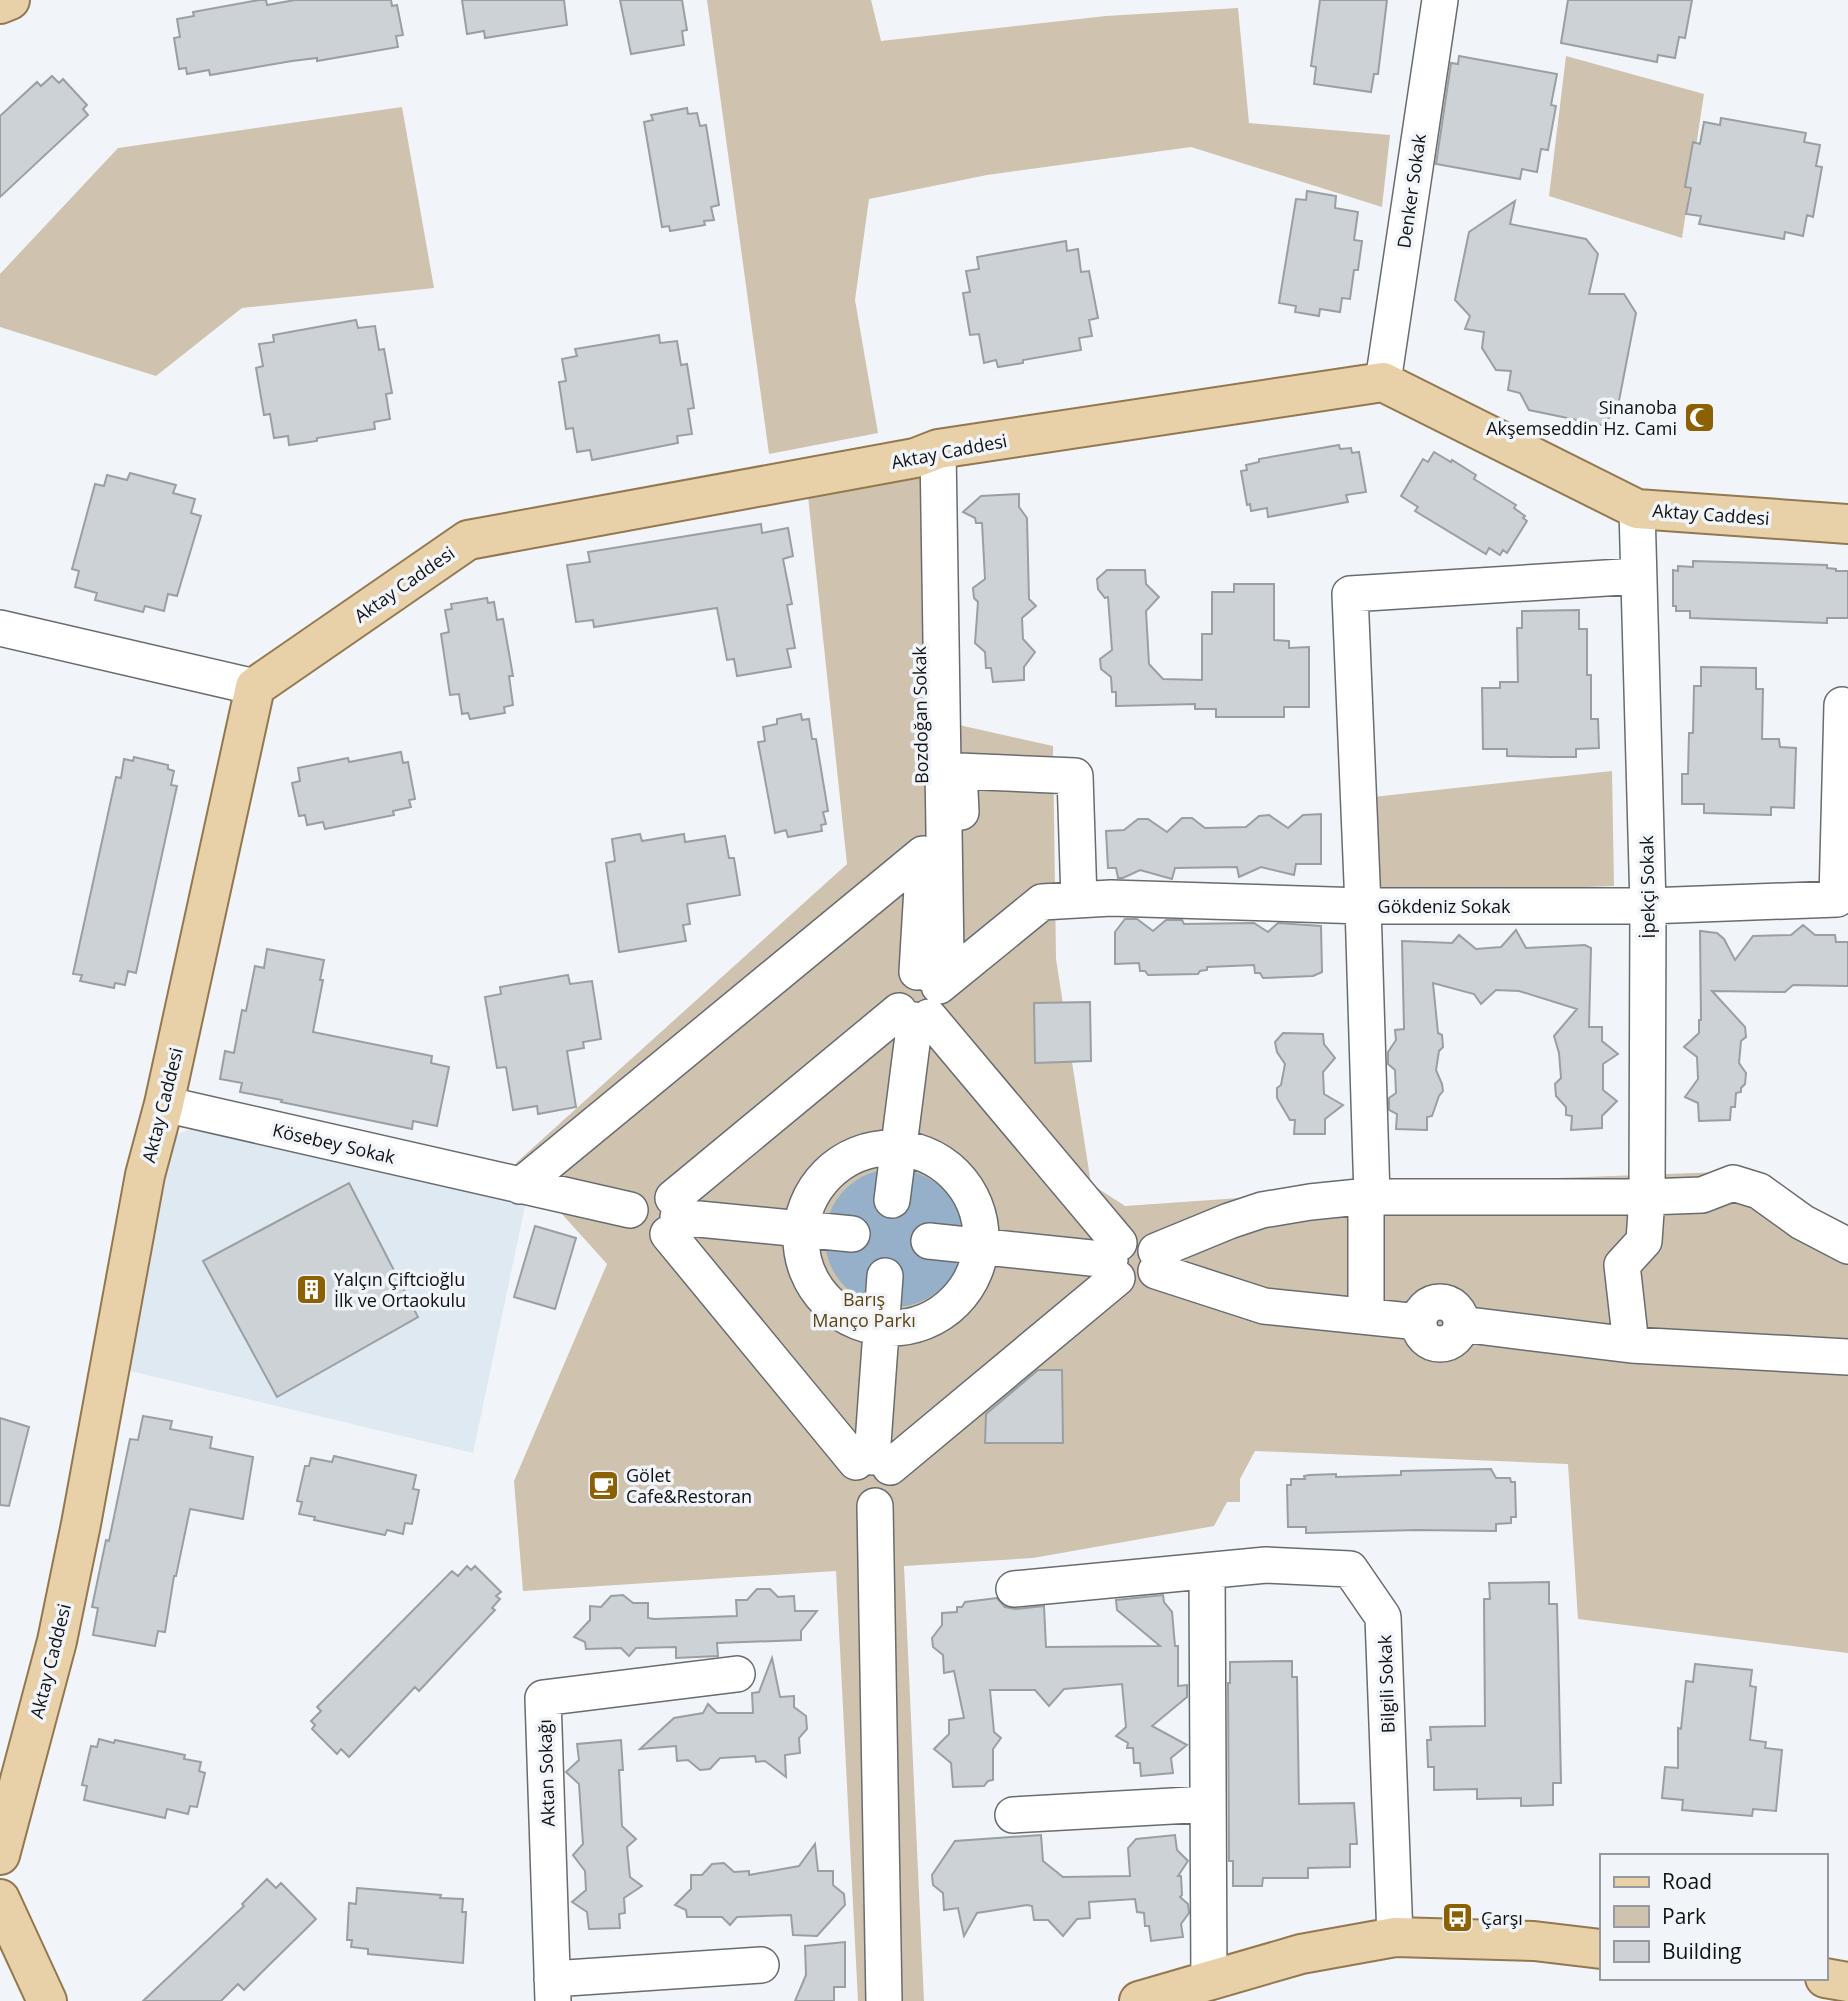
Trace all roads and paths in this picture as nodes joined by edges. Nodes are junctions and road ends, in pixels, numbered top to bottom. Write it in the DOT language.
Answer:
graph roads {
  1 [pos="10,0"];
  2 [pos="1440,0"];
  3 [pos="0,4"];
  4 [pos="1383,382"];
  5 [pos="926,454"];
  6 [pos="1637,509"];
  7 [pos="1848,524"];
  8 [pos="1638,576"];
  9 [pos="0,628"];
  10 [pos="256,687"];
  11 [pos="1842,705"];
  12 [pos="923,854"];
  13 [pos="1095,899"];
  14 [pos="1842,900"];
  15 [pos="1363,906"];
  16 [pos="1648,906"];
  17 [pos="969,962"];
  18 [pos="922,997"];
  19 [pos="164,1104"];
  20 [pos="899,1144"];
  21 [pos="512,1184"];
  22 [pos="1369,1197"];
  23 [pos="1647,1197"];
  24 [pos="892,1200"];
  25 [pos="673,1216"];
  26 [pos="798,1230"];
  27 [pos="852,1234"];
  28 [pos="929,1241"];
  29 [pos="986,1246"];
  30 [pos="1848,1246"];
  31 [pos="1115,1260"];
  32 [pos="1156,1261"];
  33 [pos="885,1276"];
  34 [pos="1366,1316"];
  35 [pos="880,1332"];
  36 [pos="1631,1345"];
  37 [pos="1848,1357"];
  38 [pos="873,1462"];
  39 [pos="875,1506"];
  40 [pos="1207,1572"];
  41 [pos="1014,1589"];
  42 [pos="737,1674"];
  43 [pos="1208,1804"];
  44 [pos="1013,1815"];
  45 [pos="0,1855"];
  46 [pos="0,1899"];
  47 [pos="1395,1937"];
  48 [pos="1600,1949"];
  49 [pos="761,1965"];
  50 [pos="1827,1978"];
  51 [pos="1209,1981"];
  52 [pos="1848,1982"];
  53 [pos="553,1990"];
  54 [pos="47,2001"];
  55 [pos="884,2001"];
  56 [pos="1139,2001"];
  1 -- 3 [label="main road"];
  2 -- 4 [label="street, Denker Sokak"];
  4 -- 5 [label="main road, Aktay Caddesi"];
  4 -- 6 [label="main road, Aktay Caddesi"];
  5 -- 10 [label="main road, Aktay Caddesi"];
  5 -- 12 [label="street, Bozdoğan Sokak"];
  5 -- 18 [label="street"];
  6 -- 7 [label="main road, Aktay Caddesi"];
  6 -- 8 [label="street, İpekçi Sokak"];
  8 -- 15 [label="street"];
  8 -- 16 [label="street, İpekçi Sokak"];
  9 -- 10 [label="street"];
  10 -- 19 [label="main road, Aktay Caddesi"];
  11 -- 14 [label="street"];
  12 -- 18 [label="street, Bozdoğan Sokak"];
  12 -- 21 [label="street"];
  13 -- 15 [label="street"];
  13 -- 17 [label="street"];
  13 -- 17 [label="street"];
  14 -- 16 [label="street, Gökdeniz Sokak"];
  15 -- 16 [label="street, Gökdeniz Sokak"];
  15 -- 22 [label="street, Gökdeniz Sokak"];
  16 -- 23 [label="street, İpekçi Sokak"];
  17 -- 18 [label="street"];
  18 -- 20 [label="street, Bozdoğan Sokak"];
  18 -- 25 [label="street"];
  18 -- 31 [label="street"];
  19 -- 21 [label="street, Kösebey Sokak"];
  19 -- 45 [label="main road, Aktay Caddesi"];
  20 -- 24 [label="street, Bozdoğan Sokak"];
  20 -- 26 [label="street"];
  20 -- 26 [label="path"];
  20 -- 29 [label="street"];
  20 -- 29 [label="path"];
  21 -- 25 [label="street, Kösebey Sokak"];
  22 -- 23 [label="street"];
  22 -- 32 [label="street"];
  22 -- 34 [label="street, Gökdeniz Sokak"];
  23 -- 30 [label="street"];
  23 -- 36 [label="street, İpekçi Sokak"];
  25 -- 26 [label="street"];
  25 -- 38 [label="street"];
  26 -- 27 [label="street"];
  26 -- 35 [label="street"];
  26 -- 35 [label="path"];
  28 -- 29 [label="street"];
  29 -- 31 [label="street"];
  29 -- 35 [label="street"];
  29 -- 35 [label="path"];
  31 -- 32 [label="street"];
  31 -- 38 [label="street"];
  32 -- 34 [label="street"];
  33 -- 35 [label="street"];
  34 -- 36 [label="street"];
  35 -- 38 [label="street"];
  36 -- 37 [label="street"];
  39 -- 55 [label="street"];
  40 -- 41 [label="street, Bilgili Sokak"];
  40 -- 43 [label="street"];
  40 -- 47 [label="street, Bilgili Sokak"];
  42 -- 53 [label="street, Aktan Sokağı"];
  43 -- 44 [label="street"];
  43 -- 51 [label="street"];
  46 -- 54 [label="main road"];
  47 -- 48 [label="main road"];
  47 -- 51 [label="main road"];
  49 -- 53 [label="street"];
  50 -- 52 [label="main road"];
  51 -- 56 [label="main road"];
}
